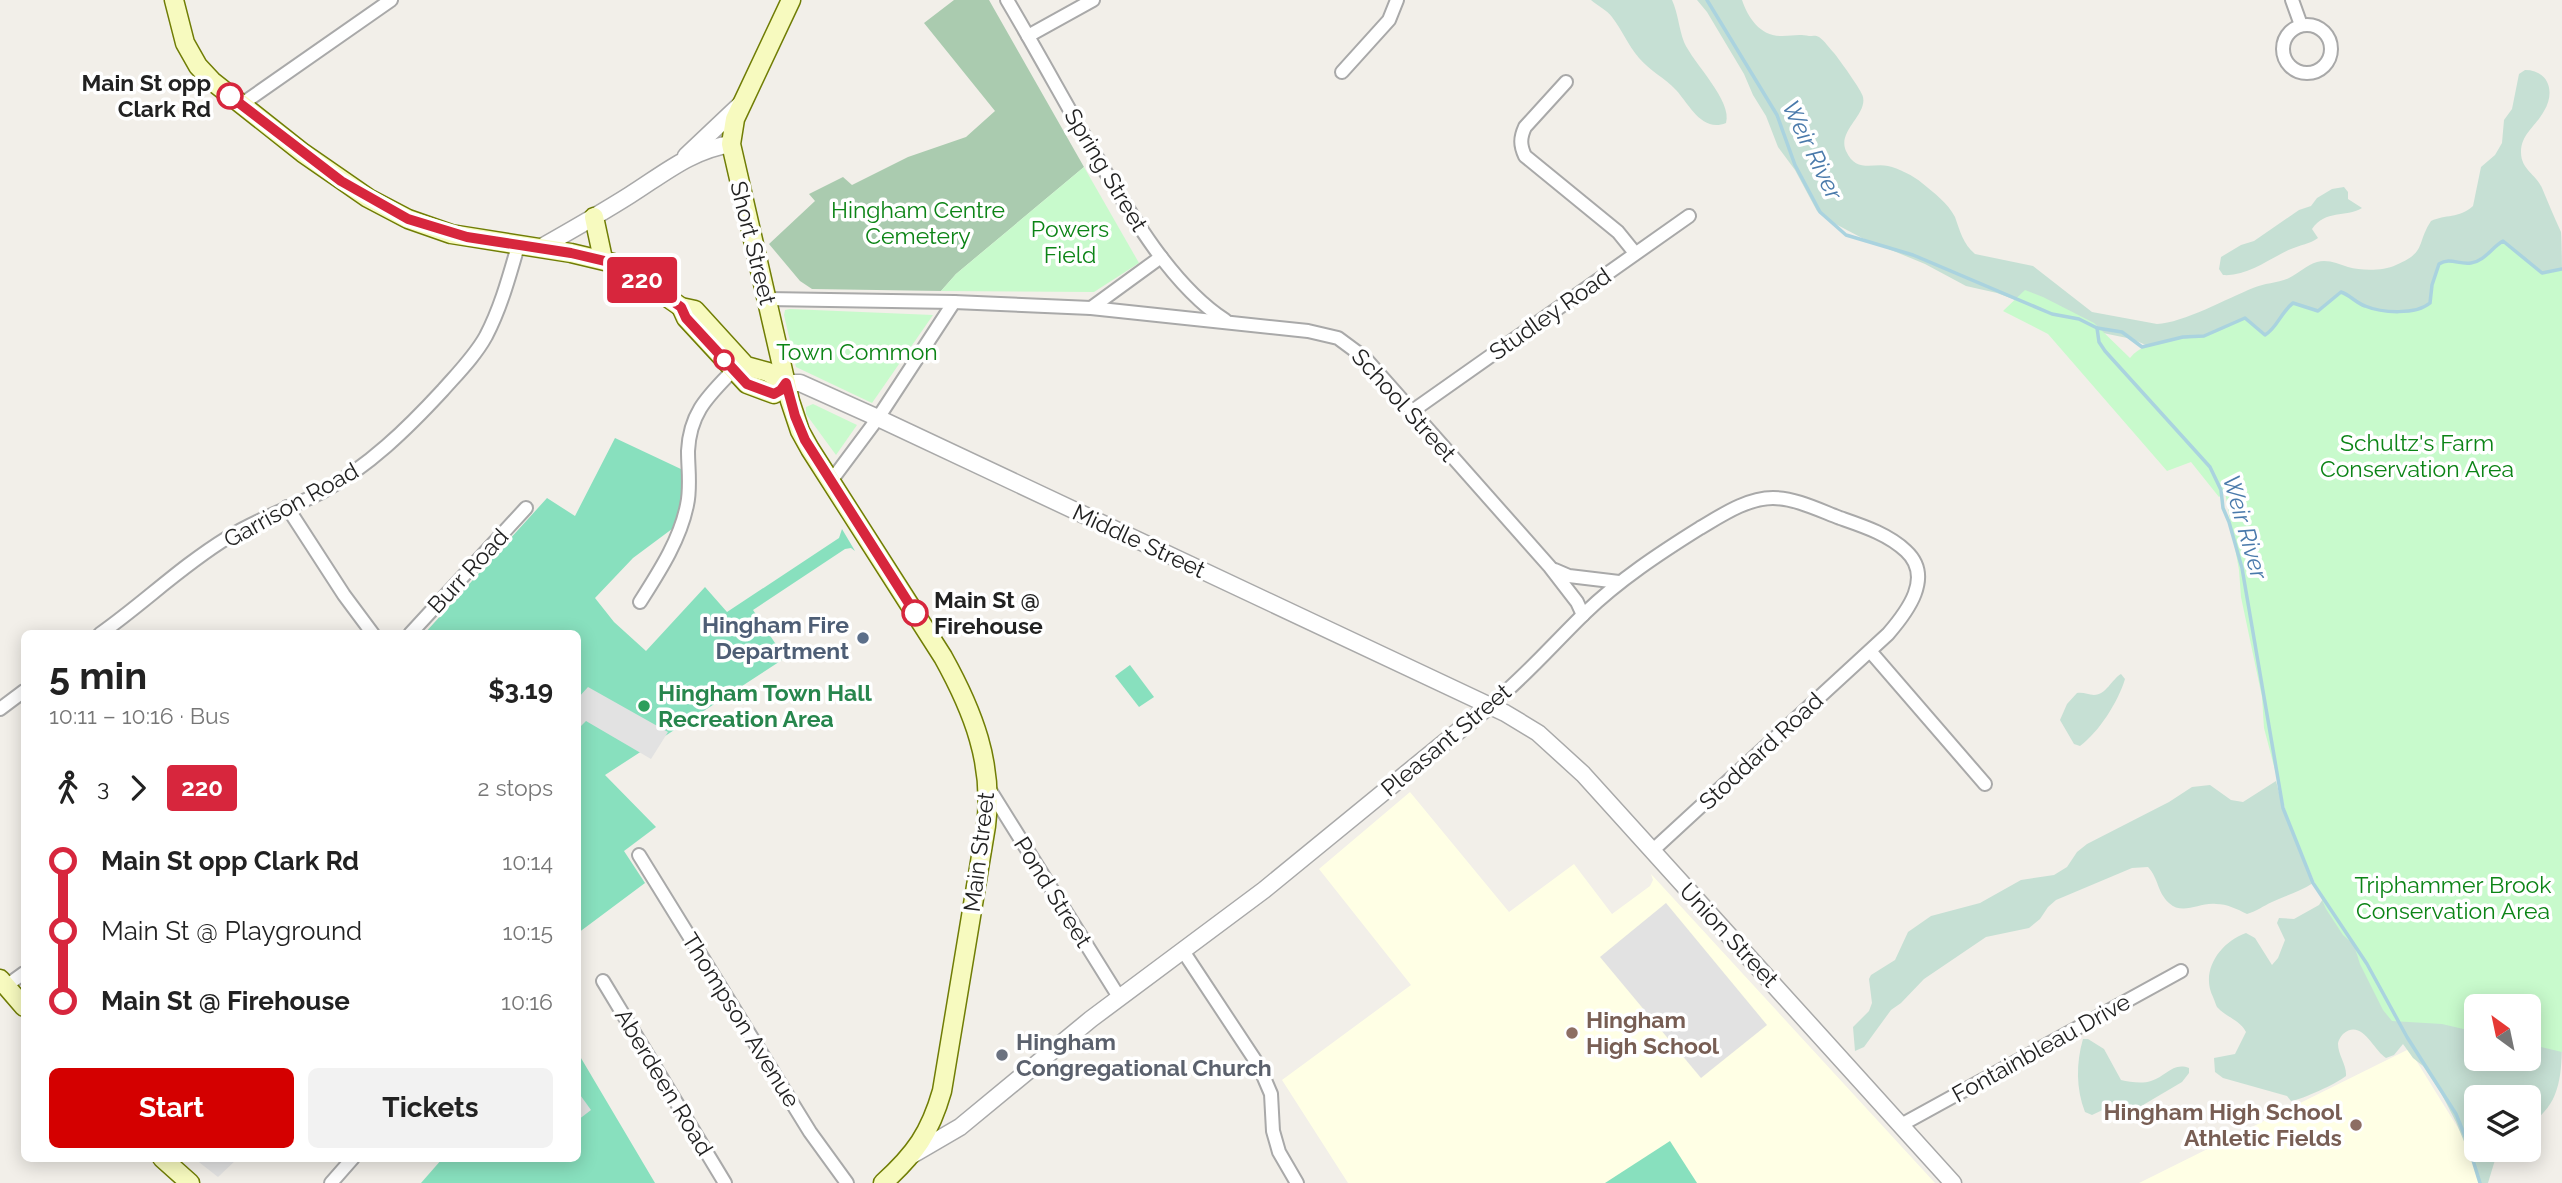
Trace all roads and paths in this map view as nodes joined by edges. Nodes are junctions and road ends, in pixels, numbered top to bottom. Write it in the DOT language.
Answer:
graph roads {
  1 [pos="174,0"];
  2 [pos="391,0"];
  3 [pos="791,0"];
  4 [pos="1007,0"];
  5 [pos="1093,0"];
  6 [pos="1398,0"];
  7 [pos="2292,0"];
  8 [pos="2301,26"];
  9 [pos="1028,36"];
  10 [pos="1342,72"];
  11 [pos="1566,82"];
  12 [pos="242,104"];
  13 [pos="741,104"];
  14 [pos="731,144"];
  15 [pos="682,160"];
  16 [pos="1689,216"];
  17 [pos="594,217"];
  18 [pos="518,246"];
  19 [pos="540,248"];
  20 [pos="1635,253"];
  21 [pos="1161,257"];
  22 [pos="603,259"];
  23 [pos="767,299"];
  24 [pos="954,302"];
  25 [pos="1091,309"];
  26 [pos="1229,323"];
  27 [pos="738,366"];
  28 [pos="786,383"];
  29 [pos="1411,412"];
  30 [pos="878,418"];
  31 [pos="831,481"];
  32 [pos="288,507"];
  33 [pos="526,508"];
  34 [pos="1550,567"];
  35 [pos="1619,582"];
  36 [pos="640,602"];
  37 [pos="1583,615"];
  38 [pos="105,630"];
  39 [pos="370,630"];
  40 [pos="414,630"];
  41 [pos="1870,650"];
  42 [pos="21,693"];
  43 [pos="1489,706"];
  44 [pos="0,709"];
  45 [pos="1985,784"];
  46 [pos="988,787"];
  47 [pos="1651,851"];
  48 [pos="639,855"];
  49 [pos="1184,951"];
  50 [pos="2181,971"];
  51 [pos="21,974"];
  52 [pos="603,981"];
  53 [pos="3,982"];
  54 [pos="1119,997"];
  55 [pos="21,1003"];
  56 [pos="1901,1125"];
  57 [pos="912,1155"];
  58 [pos="166,1162"];
  59 [pos="349,1162"];
  60 [pos="190,1183"];
  61 [pos="331,1183"];
  62 [pos="725,1183"];
  63 [pos="847,1183"];
  64 [pos="884,1183"];
  65 [pos="1297,1183"];
  66 [pos="1953,1183"];
  1 -- 12 [label="main road"];
  2 -- 12 [label="street"];
  3 -- 13 [label="main road, Short Street"];
  4 -- 9 [label="street, Spring Street"];
  5 -- 9 [label="street"];
  6 -- 10 [label="street"];
  7 -- 8 [label="street"];
  9 -- 21 [label="street, Spring Street"];
  11 -- 20 [label="street"];
  12 -- 18 [label="main road"];
  13 -- 14 [label="main road, Short Street"];
  13 -- 15 [label="street"];
  14 -- 15 [label="street"];
  14 -- 23 [label="main road, Short Street"];
  15 -- 17 [label="street"];
  16 -- 20 [label="street, Studley Road"];
  17 -- 19 [label="street"];
  17 -- 22 [label="main road"];
  18 -- 19 [label="main road"];
  18 -- 32 [label="street, Garrison Road"];
  19 -- 22 [label="main road"];
  20 -- 29 [label="street, Studley Road"];
  21 -- 25 [label="street"];
  21 -- 26 [label="street, Spring Street"];
  22 -- 27 [label="main road"];
  23 -- 24 [label="street, School Street"];
  23 -- 28 [label="main road, Short Street"];
  24 -- 25 [label="street, School Street"];
  24 -- 30 [label="street"];
  25 -- 26 [label="street, School Street"];
  26 -- 29 [label="street, School Street"];
  27 -- 28 [label="main road"];
  27 -- 36 [label="street"];
  28 -- 30 [label="street, Middle Street"];
  28 -- 31 [label="main road, Main Street"];
  29 -- 34 [label="street, School Street"];
  30 -- 31 [label="street"];
  30 -- 43 [label="street, Middle Street"];
  31 -- 46 [label="main road, Main Street"];
  32 -- 38 [label="street, Garrison Road"];
  32 -- 39 [label="street"];
  33 -- 40 [label="street, Burr Road"];
  34 -- 35 [label="street"];
  34 -- 37 [label="street, School Street"];
  35 -- 37 [label="street, Pleasant Street"];
  35 -- 41 [label="street, Pleasant Street"];
  37 -- 43 [label="street, Pleasant Street"];
  41 -- 45 [label="street"];
  41 -- 47 [label="street, Stoddard Road"];
  42 -- 44 [label="street"];
  43 -- 47 [label="street, Union Street"];
  43 -- 49 [label="street, Pleasant Street"];
  46 -- 54 [label="street, Pond Street"];
  46 -- 57 [label="main road, Main Street"];
  47 -- 56 [label="street, Union Street"];
  48 -- 63 [label="street, Thompson Avenue"];
  49 -- 54 [label="street, Pleasant Street"];
  49 -- 65 [label="street"];
  50 -- 56 [label="street, Fontainbleau Drive"];
  51 -- 53 [label="street"];
  52 -- 62 [label="street, Aberdeen Road"];
  53 -- 55 [label="main road"];
  54 -- 57 [label="street, Pleasant Street"];
  56 -- 66 [label="street, Union Street"];
  57 -- 64 [label="main road, Main Street"];
  58 -- 60 [label="main road"];
  59 -- 61 [label="street"];
}
